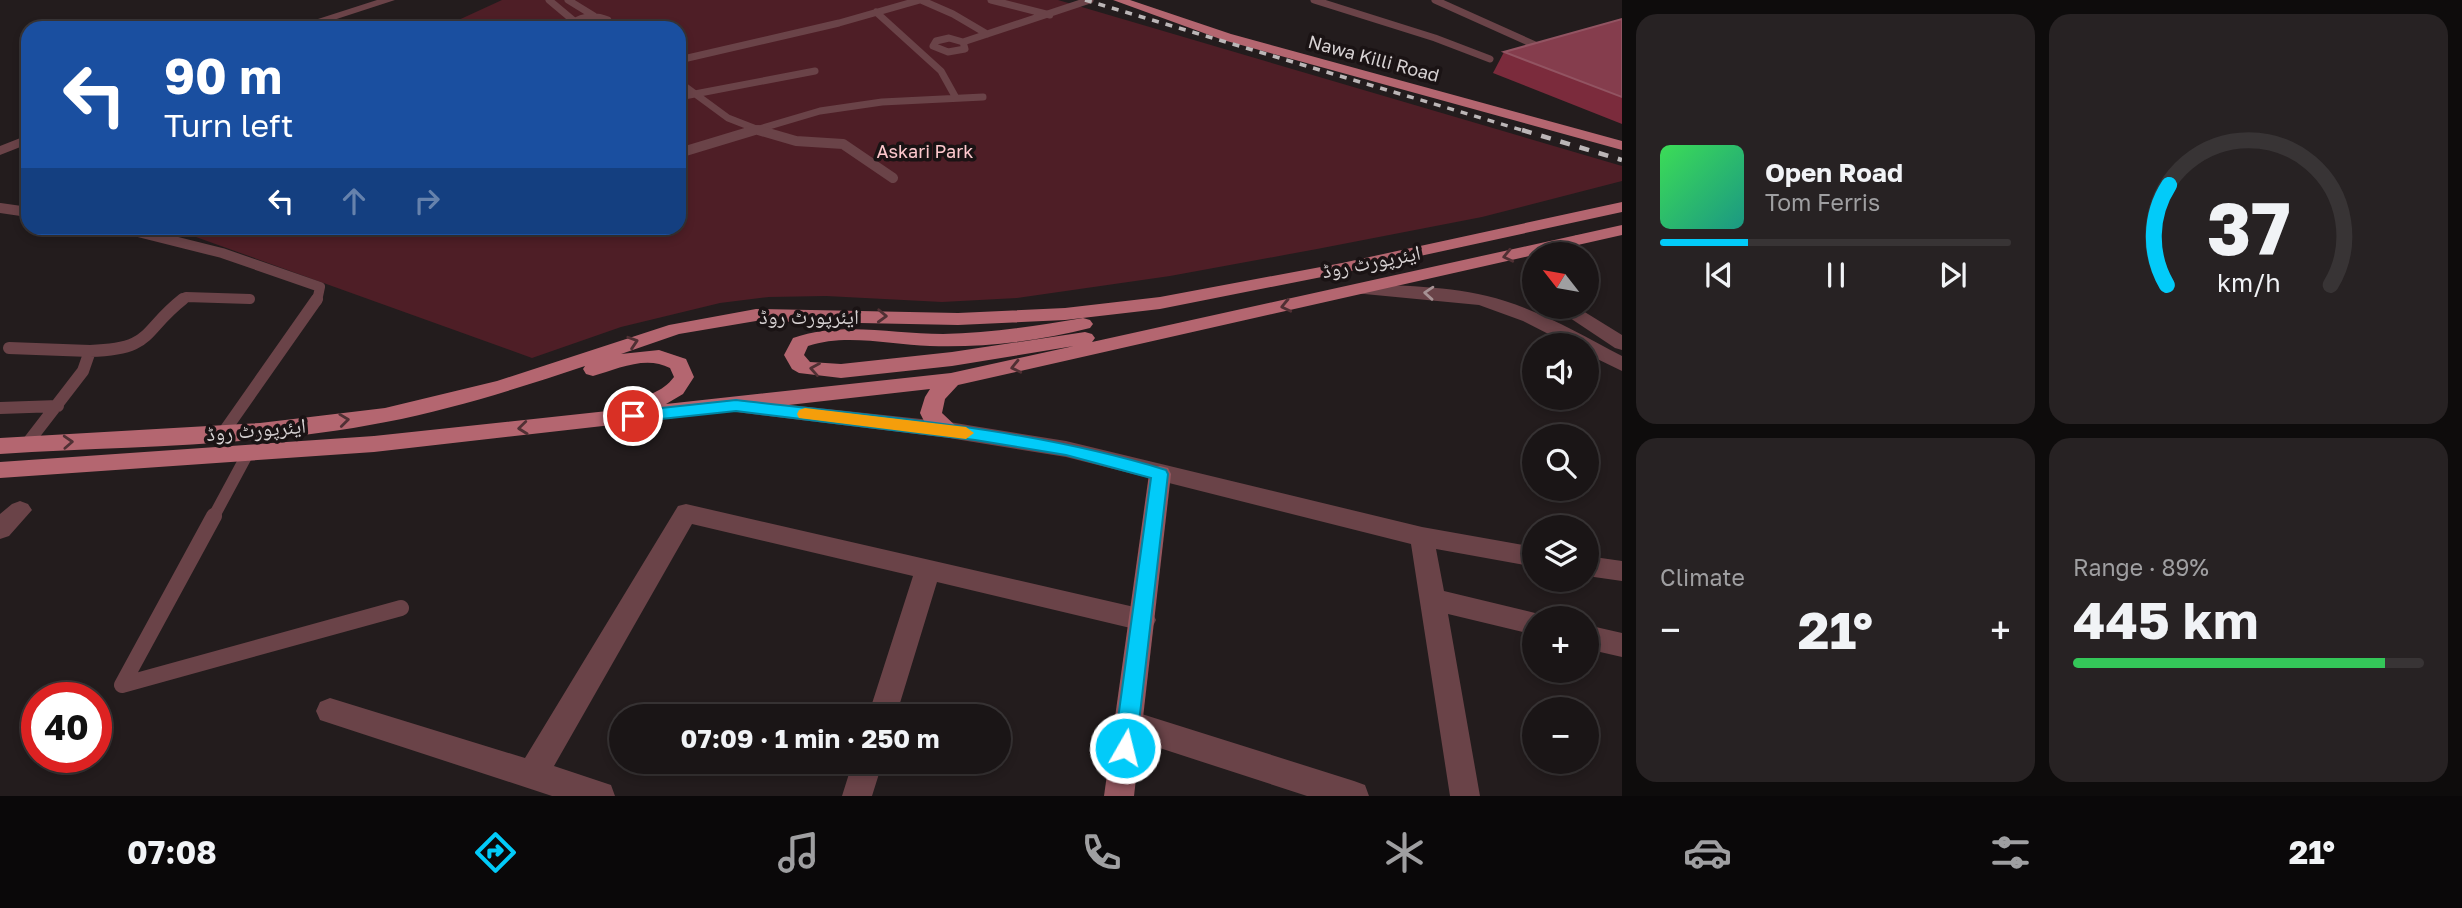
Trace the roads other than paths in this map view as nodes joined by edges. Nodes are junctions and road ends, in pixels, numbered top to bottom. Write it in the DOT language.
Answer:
graph roads {
  1 [pos="550,0"];
  2 [pos="568,0"];
  3 [pos="920,0"];
  4 [pos="991,0"];
  5 [pos="1090,0"];
  6 [pos="1119,0"];
  7 [pos="1136,0"];
  8 [pos="1314,0"];
  9 [pos="1435,0"];
  10 [pos="395,1"];
  11 [pos="876,12"];
  12 [pos="1051,15"];
  13 [pos="594,17"];
  14 [pos="322,21"];
  15 [pos="338,21"];
  16 [pos="570,21"];
  17 [pos="582,21"];
  18 [pos="608,21"];
  19 [pos="987,34"];
  20 [pos="963,42"];
  21 [pos="1535,45"];
  22 [pos="686,58"];
  23 [pos="1490,59"];
  24 [pos="815,71"];
  25 [pos="686,88"];
  26 [pos="693,93"];
  27 [pos="686,95"];
  28 [pos="983,97"];
  29 [pos="956,98"];
  30 [pos="753,129"];
  31 [pos="21,134"];
  32 [pos="1622,139"];
  33 [pos="21,142"];
  34 [pos="0,143"];
  35 [pos="1622,146"];
  36 [pos="0,151"];
  37 [pos="686,151"];
  38 [pos="893,178"];
  39 [pos="1622,206"];
  40 [pos="0,208"];
  41 [pos="21,209"];
  42 [pos="1622,230"];
  43 [pos="150,235"];
  44 [pos="1576,240"];
  45 [pos="1573,242"];
  46 [pos="1360,289"];
  47 [pos="250,299"];
  48 [pos="1160,303"];
  49 [pos="1581,319"];
  50 [pos="1174,331"];
  51 [pos="1562,333"];
  52 [pos="1622,344"];
  53 [pos="9,348"];
  54 [pos="90,351"];
  55 [pos="1599,352"];
  56 [pos="1622,364"];
  57 [pos="951,380"];
  58 [pos="462,397"];
  59 [pos="58,406"];
  60 [pos="736,406"];
  61 [pos="0,408"];
  62 [pos="556,425"];
  63 [pos="950,430"];
  64 [pos="223,433"];
  65 [pos="26,445"];
  66 [pos="0,446"];
  67 [pos="248,453"];
  68 [pos="0,470"];
  69 [pos="1160,474"];
  70 [pos="20,510"];
  71 [pos="0,529"];
  72 [pos="1422,537"];
  73 [pos="1522,554"];
  74 [pos="1599,568"];
  75 [pos="928,570"];
  76 [pos="1622,571"];
  77 [pos="1432,599"];
  78 [pos="401,608"];
  79 [pos="1143,620"];
  80 [pos="1522,621"];
  81 [pos="1599,640"];
  82 [pos="1622,645"];
  83 [pos="886,704"];
  84 [pos="330,711"];
  85 [pos="1129,724"];
  86 [pos="864,774"];
  87 [pos="532,775"];
  88 [pos="600,796"];
  89 [pos="857,796"];
  90 [pos="1119,796"];
  91 [pos="1354,796"];
  92 [pos="1465,796"];
  1 -- 16 [label="lane"];
  2 -- 13 [label="lane"];
  3 -- 11 [label="lane"];
  3 -- 19 [label="lane"];
  4 -- 12 [label="lane"];
  5 -- 12 [label="lane"];
  6 -- 35 [label="main road, Nawa Killi Road"];
  7 -- 32 [label="main road, Nawa Killi Road"];
  8 -- 23 [label="lane"];
  9 -- 21 [label="lane"];
  10 -- 14 [label="street"];
  10 -- 15 [label="street"];
  11 -- 22 [label="lane"];
  11 -- 29 [label="lane"];
  12 -- 19 [label="lane"];
  13 -- 17 [label="lane"];
  13 -- 18 [label="lane"];
  19 -- 20 [label="lane"];
  24 -- 26 [label="lane"];
  25 -- 26 [label="lane"];
  26 -- 27 [label="lane"];
  26 -- 30 [label="lane"];
  28 -- 29 [label="lane"];
  29 -- 30 [label="lane"];
  30 -- 37 [label="lane"];
  30 -- 38 [label="lane"];
  31 -- 34 [label="street"];
  33 -- 36 [label="street"];
  39 -- 48 [label="main road, ایئرپورٹ روڈ"];
  40 -- 41 [label="lane"];
  42 -- 44 [label="main road, ایئرپورٹ روڈ"];
  43 -- 64 [label="lane"];
  44 -- 45 [label="street"];
  44 -- 46 [label="main road, ایئرپورٹ روڈ, one-way"];
  46 -- 50 [label="main road, ایئرپورٹ روڈ, one-way"];
  51 -- 46 [label="street, one-way"];
  47 -- 54 [label="lane"];
  50 -- 48 [label="main road, one-way"];
  58 -- 48 [label="main road, ایئرپورٹ روڈ, one-way"];
  49 -- 52 [label="street"];
  50 -- 57 [label="main road, ایئرپورٹ روڈ, one-way"];
  53 -- 54 [label="lane"];
  54 -- 59 [label="lane"];
  55 -- 56 [label="street"];
  57 -- 60 [label="main road, ایئرپورٹ روڈ"];
  57 -- 63 [label="main road"];
  58 -- 62 [label="main road"];
  64 -- 58 [label="main road, ایئرپورٹ روڈ, one-way"];
  59 -- 61 [label="lane"];
  59 -- 65 [label="lane"];
  60 -- 62 [label="main road, ایئرپورٹ روڈ"];
  60 -- 63 [label="street"];
  62 -- 67 [label="main road, ایئرپورٹ روڈ, one-way"];
  63 -- 69 [label="street"];
  65 -- 64 [label="main road, ایئرپورٹ روڈ, one-way"];
  65 -- 66 [label="main road, ایئرپورٹ روڈ"];
  67 -- 68 [label="main road, ایئرپورٹ روڈ"];
  67 -- 78 [label="lane"];
  69 -- 72 [label="street"];
  69 -- 79 [label="street"];
  70 -- 71 [label="street"];
  72 -- 73 [label="street"];
  72 -- 77 [label="street"];
  74 -- 76 [label="street"];
  75 -- 79 [label="street"];
  75 -- 83 [label="street"];
  75 -- 87 [label="street"];
  77 -- 80 [label="street"];
  77 -- 92 [label="street"];
  79 -- 85 [label="street"];
  81 -- 82 [label="street"];
  84 -- 87 [label="street"];
  85 -- 90 [label="street"];
  85 -- 91 [label="street"];
  86 -- 89 [label="street"];
  87 -- 88 [label="street"];
}
